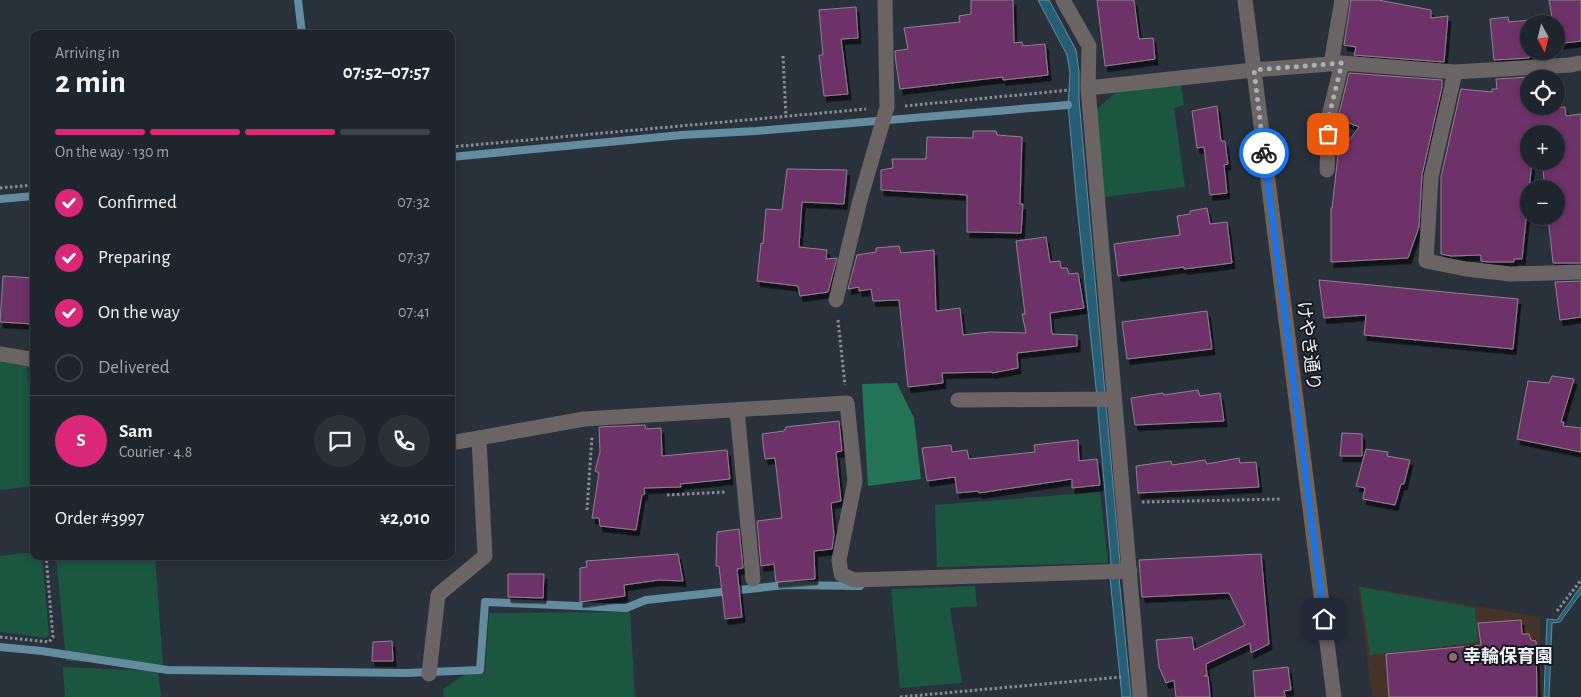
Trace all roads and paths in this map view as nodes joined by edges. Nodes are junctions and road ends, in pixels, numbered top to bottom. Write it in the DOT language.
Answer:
graph roads {
  1 [pos="885,0"];
  2 [pos="1063,0"];
  3 [pos="1244,0"];
  4 [pos="1342,0"];
  5 [pos="783,56"];
  6 [pos="1336,63"];
  7 [pos="1581,63"];
  8 [pos="1254,70"];
  9 [pos="1455,72"];
  10 [pos="1088,88"];
  11 [pos="1066,90"];
  12 [pos="887,107"];
  13 [pos="786,117"];
  14 [pos="455,147"];
  15 [pos="1327,170"];
  16 [pos="30,185"];
  17 [pos="0,188"];
  18 [pos="1581,272"];
  19 [pos="836,300"];
  20 [pos="0,354"];
  21 [pos="30,359"];
  22 [pos="1106,399"];
  23 [pos="958,400"];
  24 [pos="847,404"];
  25 [pos="737,410"];
  26 [pos="594,418"];
  27 [pos="479,439"];
  28 [pos="455,442"];
  29 [pos="744,490"];
  30 [pos="667,495"];
  31 [pos="1282,499"];
  32 [pos="1124,502"];
  33 [pos="587,510"];
  34 [pos="46,560"];
  35 [pos="1120,571"];
  36 [pos="753,579"];
  37 [pos="1581,580"];
  38 [pos="1557,611"];
  39 [pos="0,637"];
  40 [pos="429,674"];
  41 [pos="1117,678"];
  42 [pos="900,697"];
  43 [pos="1140,697"];
  44 [pos="1334,697"];
  1 -- 12 [label="street"];
  2 -- 10 [label="street"];
  3 -- 8 [label="street, けやき通り"];
  4 -- 6 [label="street"];
  5 -- 13 [label="path"];
  6 -- 8 [label="street"];
  6 -- 9 [label="street"];
  6 -- 15 [label="street"];
  7 -- 9 [label="street"];
  8 -- 10 [label="street"];
  8 -- 44 [label="street, けやき通り"];
  9 -- 18 [label="street"];
  10 -- 22 [label="street"];
  11 -- 12 [label="path"];
  12 -- 13 [label="path"];
  12 -- 19 [label="street"];
  13 -- 14 [label="path"];
  16 -- 17 [label="path"];
  19 -- 24 [label="path"];
  20 -- 21 [label="street"];
  22 -- 23 [label="street"];
  22 -- 32 [label="street"];
  24 -- 25 [label="street"];
  24 -- 35 [label="street"];
  25 -- 26 [label="street"];
  25 -- 29 [label="street"];
  26 -- 27 [label="street"];
  26 -- 33 [label="path"];
  27 -- 28 [label="street"];
  27 -- 40 [label="street"];
  29 -- 30 [label="path"];
  29 -- 36 [label="street"];
  31 -- 32 [label="path"];
  32 -- 35 [label="street"];
  34 -- 39 [label="path"];
  35 -- 43 [label="street"];
  37 -- 38 [label="path"];
  41 -- 42 [label="path"];
}
